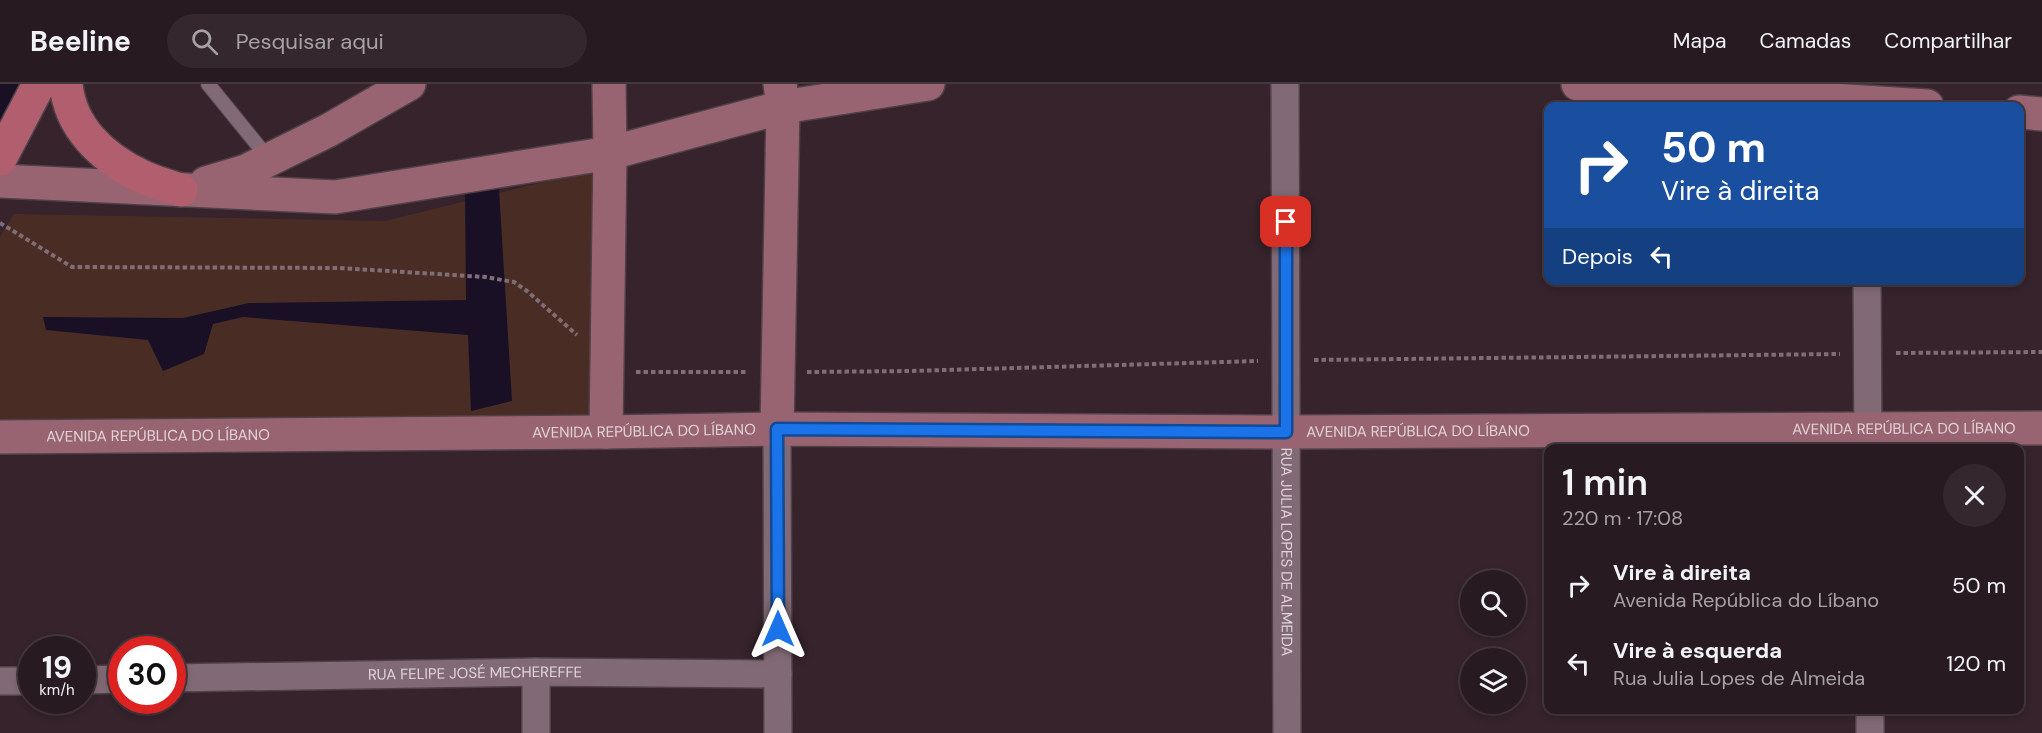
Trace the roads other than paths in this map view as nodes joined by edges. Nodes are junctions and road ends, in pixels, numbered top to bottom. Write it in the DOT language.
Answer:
graph roads {
  1 [pos="39,84"];
  2 [pos="66,84"];
  3 [pos="208,84"];
  4 [pos="409,84"];
  5 [pos="609,84"];
  6 [pos="928,84"];
  7 [pos="1285,84"];
  8 [pos="1578,84"];
  9 [pos="781,96"];
  10 [pos="1824,102"];
  11 [pos="2024,112"];
  12 [pos="2042,114"];
  13 [pos="610,153"];
  14 [pos="0,159"];
  15 [pos="269,159"];
  16 [pos="0,181"];
  17 [pos="181,190"];
  18 [pos="1867,285"];
  19 [pos="2042,428"];
  20 [pos="777,429"];
  21 [pos="606,432"];
  22 [pos="1286,432"];
  23 [pos="0,437"];
  24 [pos="1868,438"];
  25 [pos="536,672"];
  26 [pos="778,674"];
  27 [pos="186,678"];
  28 [pos="0,681"];
  29 [pos="18,681"];
  30 [pos="1870,714"];
  31 [pos="536,733"];
  32 [pos="778,733"];
  33 [pos="1287,733"];
  34 [pos="1870,733"];
  1 -- 14 [label="main road"];
  2 -- 17 [label="main road"];
  3 -- 15 [label="lane"];
  4 -- 15 [label="main road"];
  5 -- 13 [label="main road"];
  6 -- 9 [label="main road"];
  7 -- 22 [label="street, RUA JULIA LOPES DE ALMEIDA"];
  8 -- 10 [label="main road"];
  9 -- 13 [label="main road"];
  9 -- 20 [label="main road"];
  11 -- 12 [label="main road"];
  13 -- 17 [label="main road"];
  13 -- 21 [label="main road"];
  15 -- 17 [label="main road"];
  16 -- 17 [label="main road"];
  18 -- 24 [label="street"];
  19 -- 24 [label="main road, AVENIDA REPÚBLICA DO LÍBANO"];
  20 -- 21 [label="main road, AVENIDA REPÚBLICA DO LÍBANO"];
  20 -- 22 [label="main road, AVENIDA REPÚBLICA DO LÍBANO"];
  20 -- 26 [label="street"];
  21 -- 23 [label="main road, AVENIDA REPÚBLICA DO LÍBANO"];
  22 -- 24 [label="main road, AVENIDA REPÚBLICA DO LÍBANO"];
  22 -- 33 [label="street, RUA JULIA LOPES DE ALMEIDA"];
  25 -- 26 [label="street, RUA FELIPE JOSÉ MECHEREFFE"];
  25 -- 27 [label="street, RUA FELIPE JOSÉ MECHEREFFE"];
  25 -- 31 [label="street"];
  26 -- 32 [label="street"];
  28 -- 29 [label="street"];
  30 -- 34 [label="street"];
}
